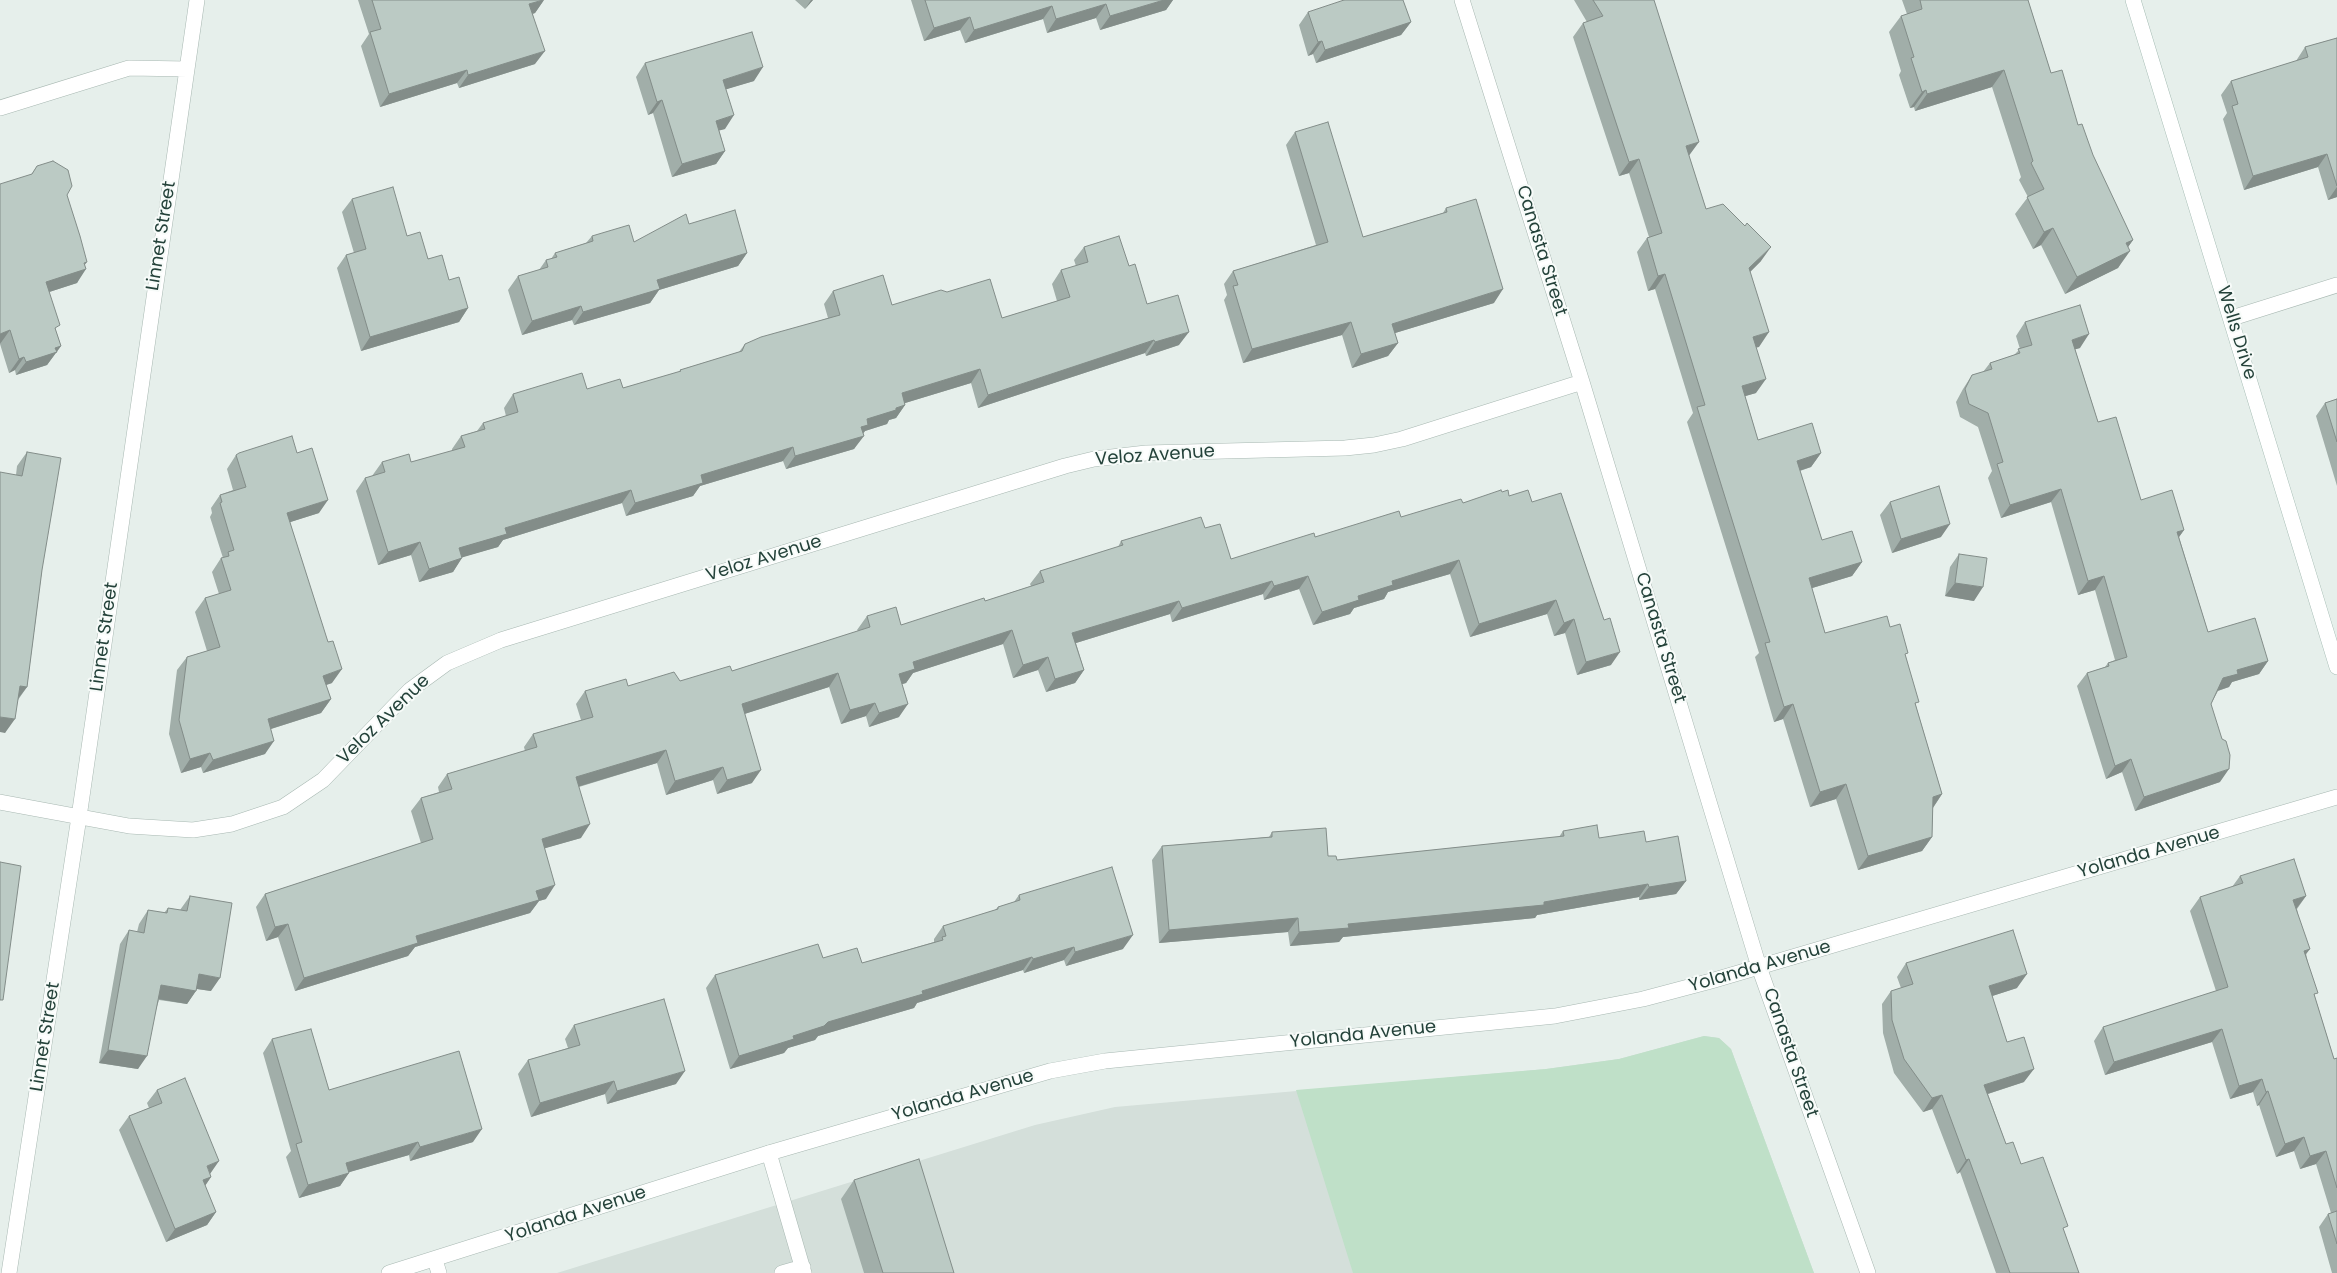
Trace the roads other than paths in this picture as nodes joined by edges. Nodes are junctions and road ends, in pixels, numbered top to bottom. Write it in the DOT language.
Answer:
graph roads {
  1 [pos="197,0"];
  2 [pos="1462,0"];
  3 [pos="2133,0"];
  4 [pos="187,69"];
  5 [pos="0,108"];
  6 [pos="2337,286"];
  7 [pos="2232,318"];
  8 [pos="1582,382"];
  9 [pos="2337,667"];
  10 [pos="2337,797"];
  11 [pos="0,802"];
  12 [pos="79,817"];
  13 [pos="1759,967"];
  14 [pos="769,1152"];
  15 [pos="437,1266"];
  16 [pos="804,1270"];
  17 [pos="9,1273"];
  18 [pos="389,1273"];
  19 [pos="782,1273"];
  20 [pos="1868,1273"];
  1 -- 4 [label="street, Linnet Street"];
  2 -- 8 [label="street, Canasta Street"];
  3 -- 7 [label="street, Wells Drive"];
  4 -- 5 [label="street"];
  4 -- 12 [label="street, Linnet Street"];
  6 -- 7 [label="street"];
  7 -- 9 [label="street, Wells Drive"];
  8 -- 12 [label="street, Veloz Avenue"];
  8 -- 13 [label="street, Canasta Street"];
  10 -- 13 [label="street, Yolanda Avenue"];
  11 -- 12 [label="street, Veloz Avenue"];
  12 -- 17 [label="street, Linnet Street"];
  13 -- 14 [label="street, Yolanda Avenue"];
  13 -- 20 [label="street, Canasta Street"];
  14 -- 15 [label="street, Yolanda Avenue"];
  14 -- 16 [label="street"];
  15 -- 18 [label="street, Yolanda Avenue"];
  16 -- 19 [label="street"];
}
